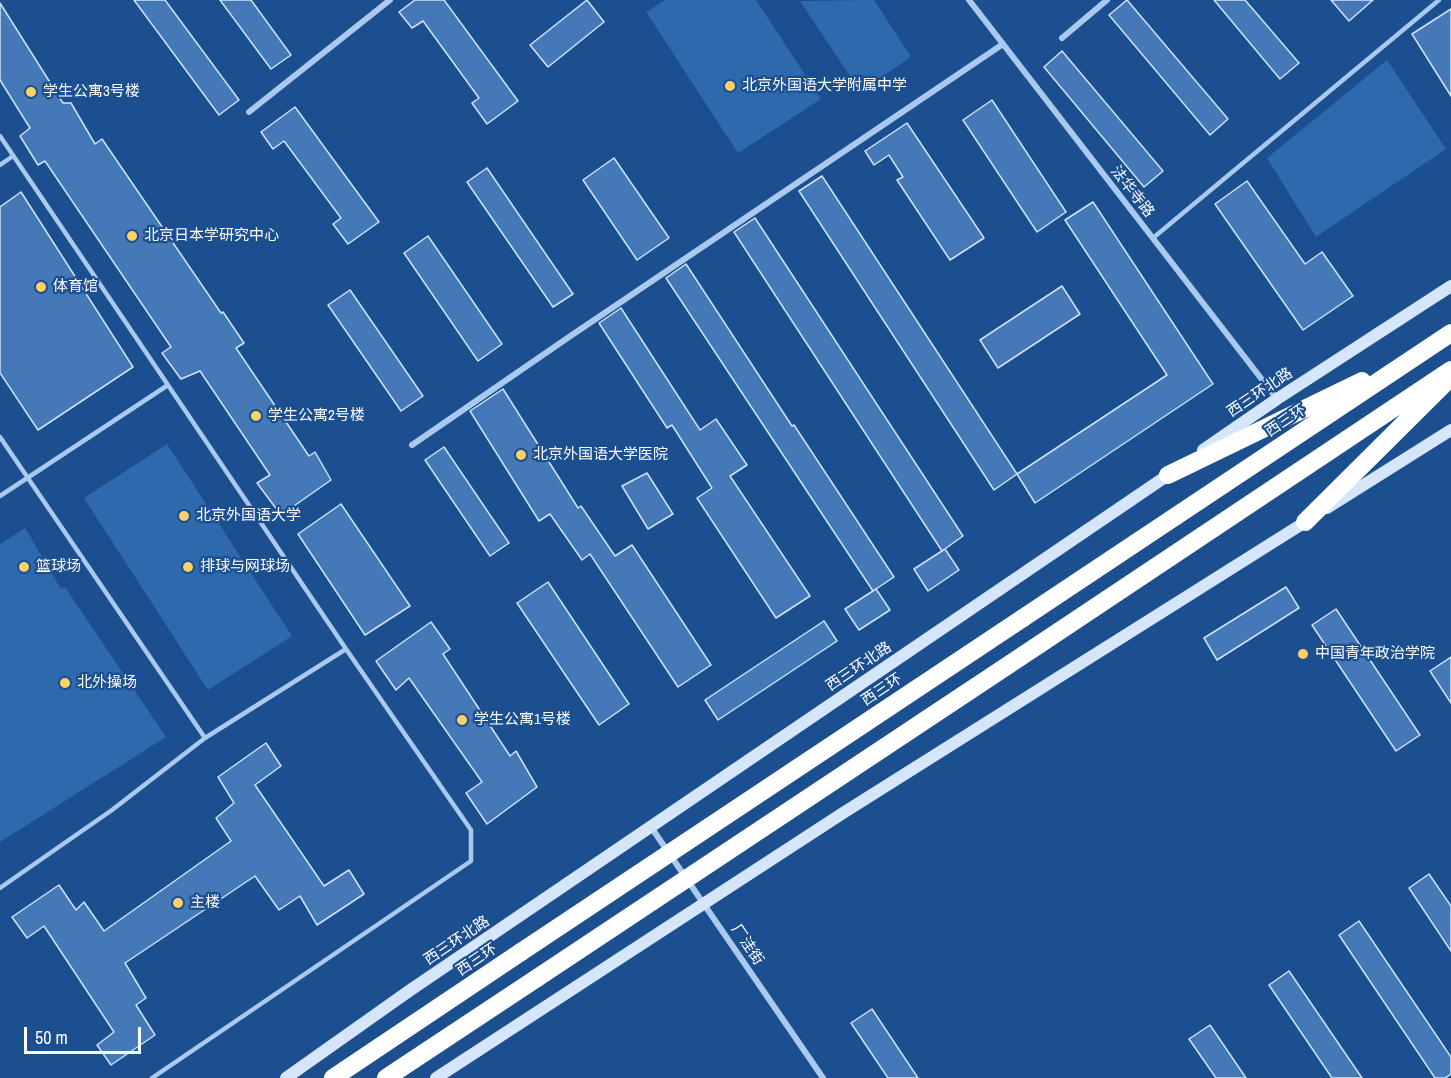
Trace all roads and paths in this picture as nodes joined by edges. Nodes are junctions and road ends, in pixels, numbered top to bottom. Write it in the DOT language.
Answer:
graph roads {
  1 [pos="390,0"];
  2 [pos="969,0"];
  3 [pos="1107,0"];
  4 [pos="1438,0"];
  5 [pos="1062,38"];
  6 [pos="1003,44"];
  7 [pos="249,112"];
  8 [pos="0,136"];
  9 [pos="13,156"];
  10 [pos="0,165"];
  11 [pos="1153,238"];
  12 [pos="1451,286"];
  13 [pos="1451,333"];
  14 [pos="1425,350"];
  15 [pos="1451,370"];
  16 [pos="1451,378"];
  17 [pos="168,385"];
  18 [pos="1277,399"];
  19 [pos="1451,430"];
  20 [pos="0,437"];
  21 [pos="412,445"];
  22 [pos="1168,475"];
  23 [pos="27,477"];
  24 [pos="0,496"];
  25 [pos="1305,522"];
  26 [pos="346,649"];
  27 [pos="205,738"];
  28 [pos="651,827"];
  29 [pos="0,888"];
  30 [pos="704,904"];
  31 [pos="152,1078"];
  32 [pos="286,1078"];
  33 [pos="333,1078"];
  34 [pos="386,1078"];
  35 [pos="436,1078"];
  36 [pos="823,1078"];
  1 -- 7 [label="street"];
  2 -- 6 [label="street, 法华寺路"];
  3 -- 5 [label="street"];
  4 -- 11 [label="lane"];
  6 -- 11 [label="street, 法华寺路"];
  6 -- 21 [label="street"];
  8 -- 9 [label="lane"];
  9 -- 10 [label="lane"];
  9 -- 17 [label="lane"];
  11 -- 18 [label="street, 法华寺路"];
  12 -- 18 [label="street, 西三环北路"];
  13 -- 14 [label="highway, 西三环"];
  14 -- 22 [label="highway"];
  14 -- 33 [label="highway, 西三环, bridge"];
  15 -- 34 [label="highway, bridge"];
  16 -- 25 [label="highway"];
  17 -- 23 [label="lane"];
  17 -- 26 [label="lane"];
  18 -- 22 [label="street, 西三环北路"];
  19 -- 25 [label="street"];
  20 -- 23 [label="lane"];
  22 -- 28 [label="street, 西三环北路"];
  23 -- 24 [label="lane"];
  23 -- 27 [label="lane"];
  25 -- 30 [label="street"];
  26 -- 27 [label="lane"];
  26 -- 31 [label="lane"];
  27 -- 29 [label="lane"];
  28 -- 30 [label="street, 厂洼街"];
  28 -- 32 [label="street, 西三环北路"];
  30 -- 35 [label="street"];
  30 -- 36 [label="street, 厂洼街"];
}
